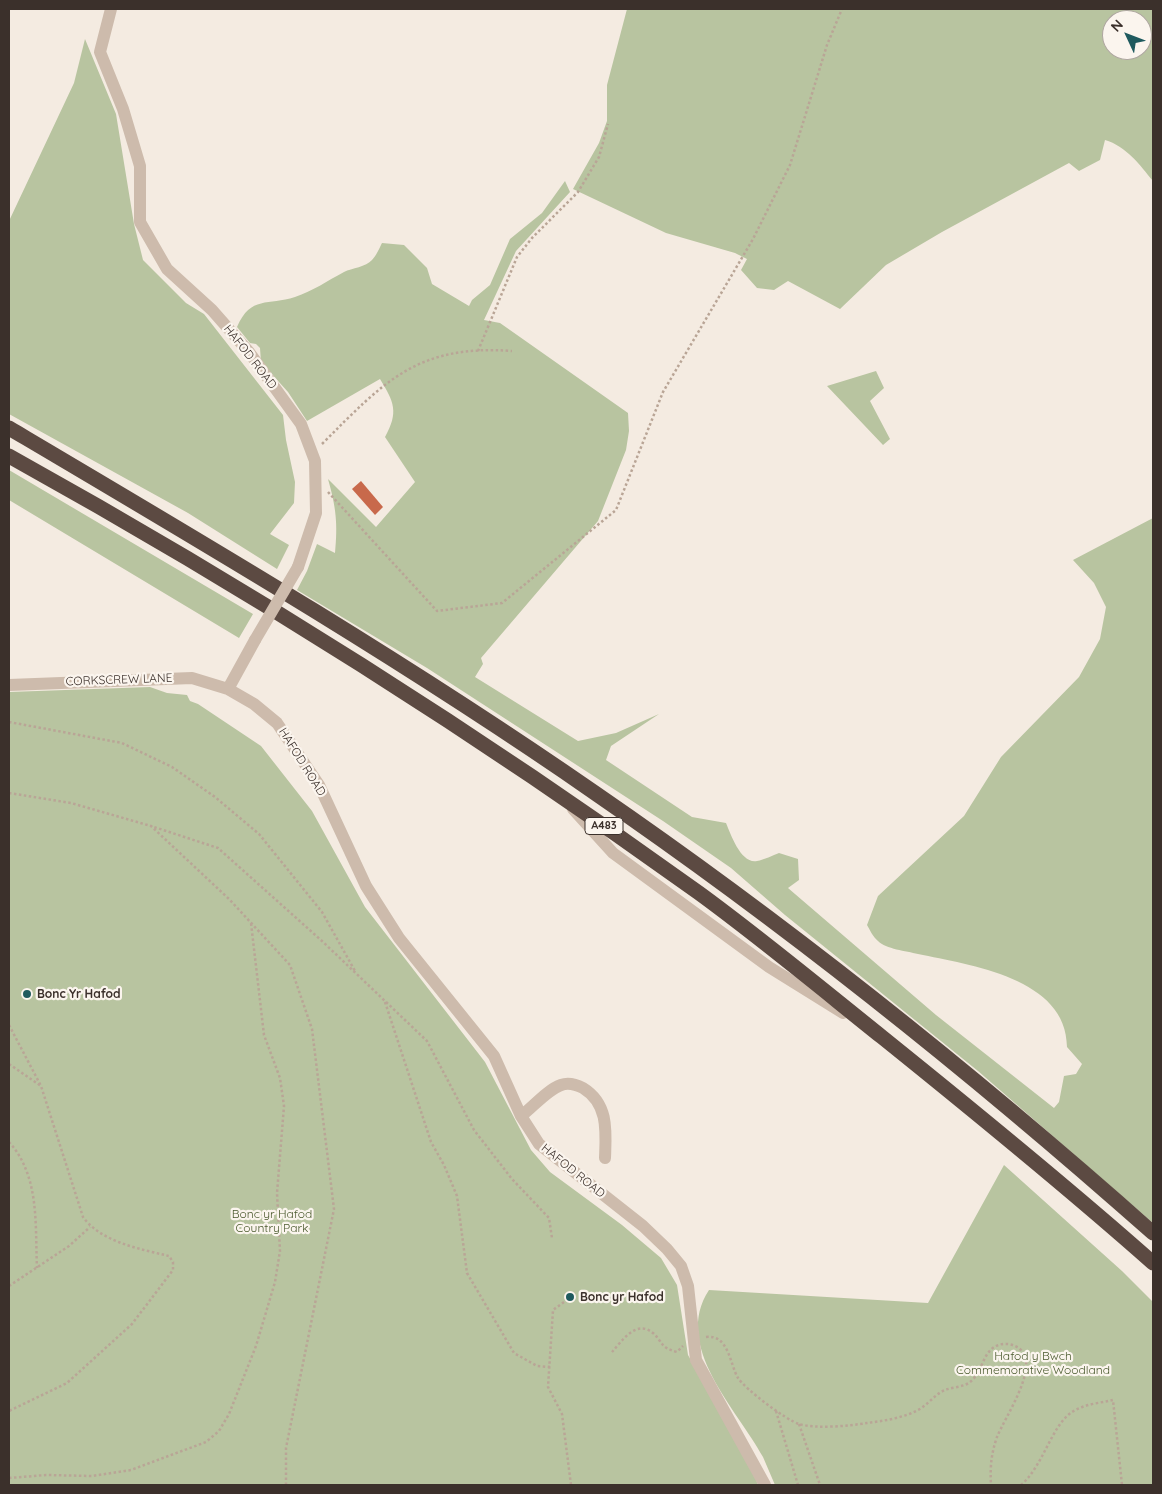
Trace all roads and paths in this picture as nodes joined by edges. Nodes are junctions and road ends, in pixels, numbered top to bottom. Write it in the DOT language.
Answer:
graph roads {
  1 [pos="111,9"];
  2 [pos="842,9"];
  3 [pos="608,124"];
  4 [pos="478,351"];
  5 [pos="512,351"];
  6 [pos="9,428"];
  7 [pos="312,454"];
  8 [pos="9,456"];
  9 [pos="315,478"];
  10 [pos="9,685"];
  11 [pos="228,689"];
  12 [pos="9,722"];
  13 [pos="9,793"];
  14 [pos="151,826"];
  15 [pos="251,923"];
  16 [pos="357,975"];
  17 [pos="384,1000"];
  18 [pos="9,1025"];
  19 [pos="9,1064"];
  20 [pos="41,1086"];
  21 [pos="522,1116"];
  22 [pos="9,1142"];
  23 [pos="606,1158"];
  24 [pos="90,1227"];
  25 [pos="1153,1233"];
  26 [pos="552,1238"];
  27 [pos="1153,1263"];
  28 [pos="37,1268"];
  29 [pos="9,1286"];
  30 [pos="564,1302"];
  31 [pos="693,1338"];
  32 [pos="612,1352"];
  33 [pos="550,1367"];
  34 [pos="776,1409"];
  35 [pos="9,1412"];
  36 [pos="799,1424"];
  37 [pos="9,1478"];
  38 [pos="286,1485"];
  39 [pos="571,1485"];
  40 [pos="765,1485"];
  41 [pos="798,1485"];
  42 [pos="820,1485"];
  43 [pos="991,1485"];
  44 [pos="1021,1485"];
  45 [pos="1122,1485"];
  1 -- 7 [label="street, HAFOD ROAD"];
  2 -- 9 [label="path"];
  3 -- 4 [label="path"];
  4 -- 5 [label="path"];
  4 -- 7 [label="path"];
  6 -- 25 [label="highway, A483"];
  7 -- 9 [label="street, HAFOD ROAD"];
  8 -- 27 [label="highway, A483"];
  9 -- 11 [label="street, HAFOD ROAD, bridge"];
  10 -- 11 [label="street, CORKSCREW LANE"];
  11 -- 21 [label="street, HAFOD ROAD"];
  12 -- 16 [label="path"];
  13 -- 14 [label="path"];
  14 -- 15 [label="path"];
  14 -- 16 [label="path"];
  15 -- 37 [label="path"];
  15 -- 38 [label="path"];
  16 -- 17 [label="path"];
  17 -- 26 [label="path"];
  17 -- 33 [label="path"];
  18 -- 20 [label="path"];
  19 -- 20 [label="path"];
  20 -- 24 [label="path"];
  21 -- 23 [label="street"];
  21 -- 31 [label="street, HAFOD ROAD"];
  22 -- 28 [label="path"];
  24 -- 28 [label="path"];
  24 -- 35 [label="path"];
  28 -- 29 [label="path"];
  30 -- 33 [label="path"];
  31 -- 32 [label="path"];
  31 -- 34 [label="path"];
  31 -- 40 [label="street, HAFOD ROAD"];
  33 -- 39 [label="path"];
  34 -- 36 [label="path"];
  34 -- 41 [label="path"];
  36 -- 42 [label="path"];
  36 -- 43 [label="path"];
  44 -- 45 [label="path"];
}
